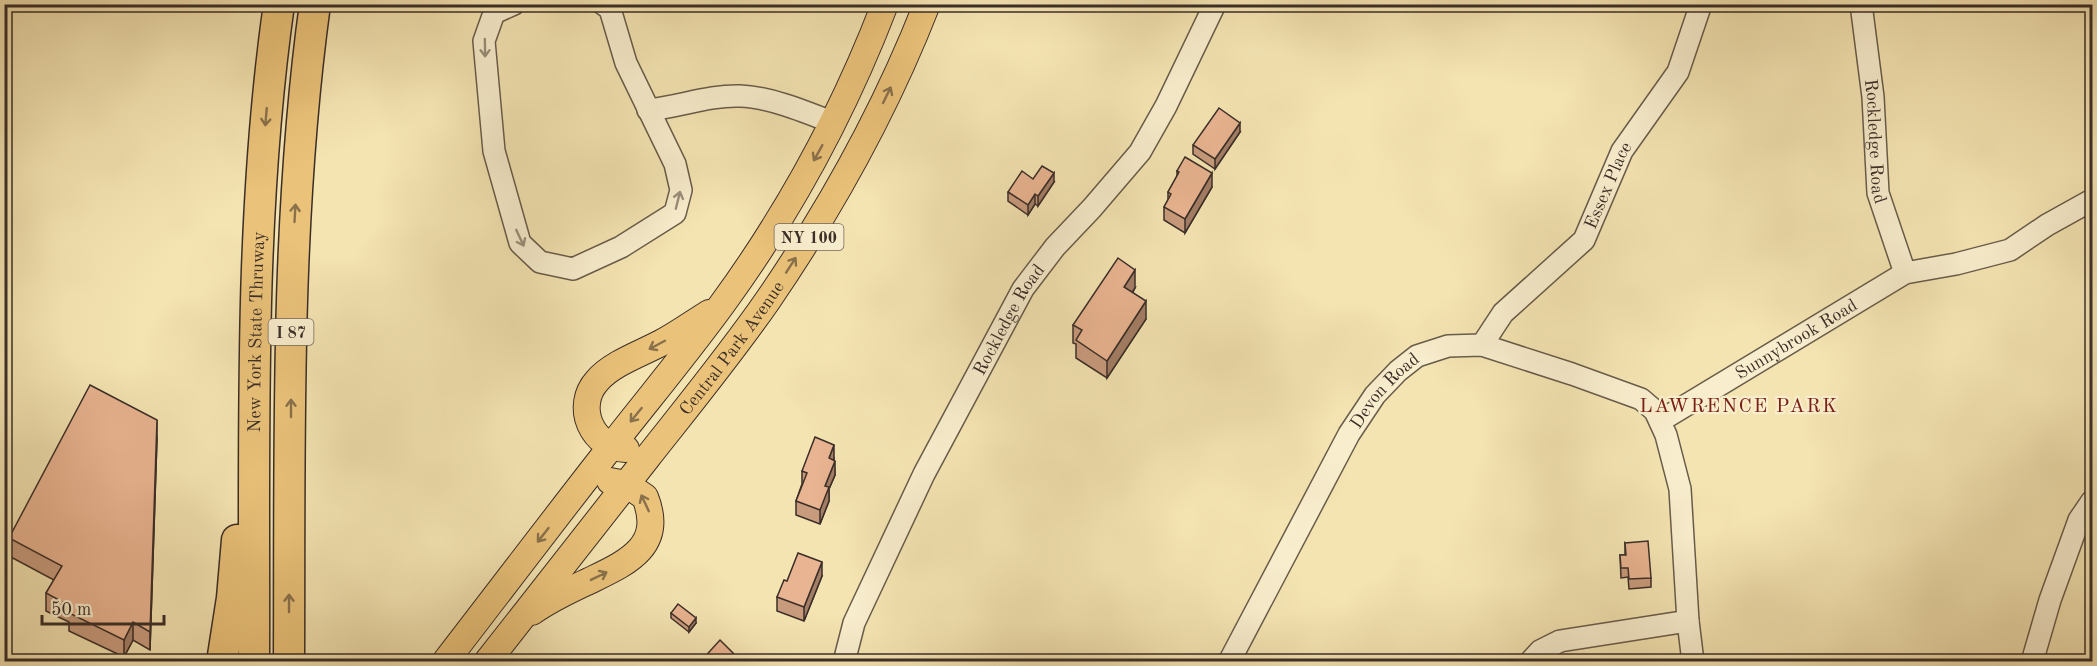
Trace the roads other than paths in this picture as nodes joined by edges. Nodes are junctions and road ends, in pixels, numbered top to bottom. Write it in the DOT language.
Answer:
graph roads {
  1 [pos="279,4"];
  2 [pos="315,4"];
  3 [pos="514,4"];
  4 [pos="603,4"];
  5 [pos="885,4"];
  6 [pos="927,4"];
  7 [pos="1215,4"];
  8 [pos="1701,4"];
  9 [pos="1861,4"];
  10 [pos="648,111"];
  11 [pos="834,123"];
  12 [pos="2092,200"];
  13 [pos="1905,273"];
  14 [pos="724,303"];
  15 [pos="255,343"];
  16 [pos="1482,345"];
  17 [pos="1660,421"];
  18 [pos="612,446"];
  19 [pos="656,447"];
  20 [pos="626,484"];
  21 [pos="579,488"];
  22 [pos="2092,501"];
  23 [pos="1688,621"];
  24 [pos="513,627"];
  25 [pos="222,662"];
  26 [pos="254,662"];
  27 [pos="289,662"];
  28 [pos="445,662"];
  29 [pos="486,662"];
  30 [pos="844,662"];
  31 [pos="1229,662"];
  32 [pos="1530,662"];
  33 [pos="1694,662"];
  34 [pos="2032,662"];
  1 -- 15 [label="highway, New York State Thruway / I 87, one-way"];
  27 -- 2 [label="highway, New York State Thruway / I 87, one-way"];
  3 -- 10 [label="street, one-way"];
  4 -- 10 [label="street"];
  5 -- 11 [label="main road, Central Park Avenue / NY 100"];
  19 -- 6 [label="main road, Central Park Avenue / NY 100, one-way"];
  7 -- 30 [label="street, Rockledge Road"];
  8 -- 16 [label="street, Essex Place"];
  9 -- 13 [label="street, Rockledge Road"];
  10 -- 11 [label="street"];
  11 -- 14 [label="main road, Central Park Avenue / NY 100, one-way"];
  12 -- 13 [label="street, Sunnybrook Road"];
  13 -- 17 [label="street, Sunnybrook Road"];
  14 -- 18 [label="main road, Central Park Avenue / NY 100, one-way"];
  14 -- 18 [label="main road, one-way"];
  15 -- 25 [label="highway"];
  15 -- 26 [label="highway, New York State Thruway / I 87"];
  16 -- 17 [label="street, Devon Road"];
  16 -- 31 [label="street, Devon Road"];
  17 -- 23 [label="street"];
  18 -- 19 [label="main road"];
  18 -- 21 [label="main road, Central Park Avenue / NY 100"];
  19 -- 20 [label="main road, Central Park Avenue / NY 100"];
  20 -- 21 [label="main road"];
  20 -- 24 [label="main road, Central Park Avenue / NY 100"];
  24 -- 20 [label="main road, one-way"];
  21 -- 28 [label="main road, Central Park Avenue / NY 100, one-way"];
  22 -- 34 [label="street"];
  23 -- 32 [label="street"];
  23 -- 33 [label="street"];
  24 -- 29 [label="main road, Central Park Avenue / NY 100"];
}
